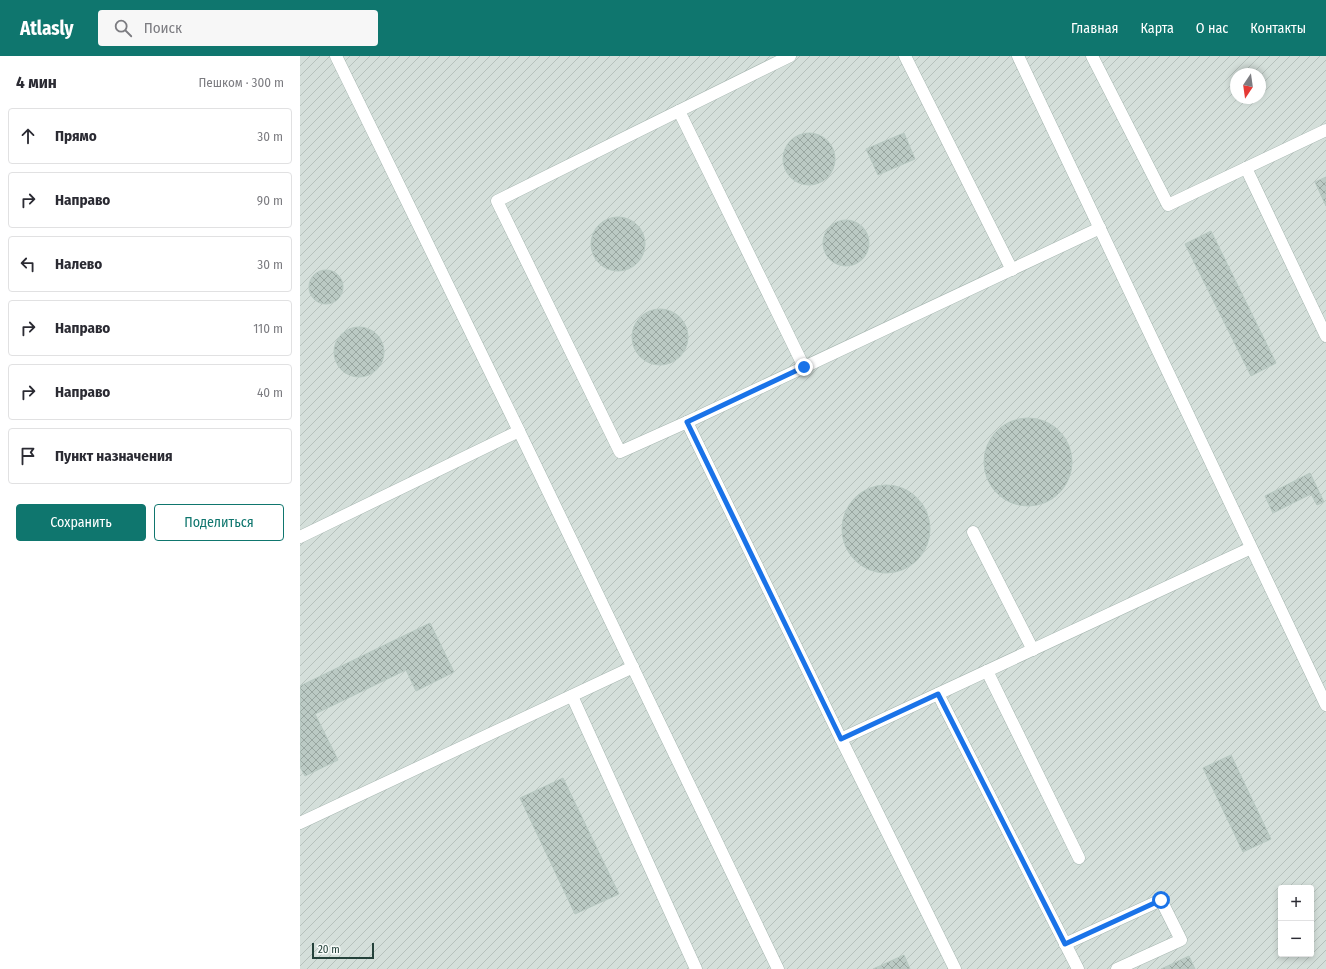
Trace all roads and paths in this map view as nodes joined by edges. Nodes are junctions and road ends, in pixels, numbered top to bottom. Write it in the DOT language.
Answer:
graph roads {
  1 [pos="336,56"];
  2 [pos="790,56"];
  3 [pos="905,56"];
  4 [pos="1018,56"];
  5 [pos="1092,56"];
  6 [pos="679,111"];
  7 [pos="1326,130"];
  8 [pos="1246,168"];
  9 [pos="1100,228"];
  10 [pos="1012,270"];
  11 [pos="1326,336"];
  12 [pos="804,367"];
  13 [pos="687,422"];
  14 [pos="519,432"];
  15 [pos="972,532"];
  16 [pos="300,537"];
  17 [pos="1251,548"];
  18 [pos="1033,650"];
  19 [pos="633,667"];
  20 [pos="987,671"];
  21 [pos="938,694"];
  22 [pos="572,696"];
  23 [pos="1326,705"];
  24 [pos="841,739"];
  25 [pos="300,824"];
  26 [pos="1079,858"];
  27 [pos="1065,944"];
  28 [pos="696,969"];
  29 [pos="778,969"];
  30 [pos="956,969"];
  31 [pos="1078,969"];
  32 [pos="1118,969"];
  1 -- 14 [label="lane"];
  2 -- 6 [label="lane"];
  3 -- 10 [label="lane"];
  4 -- 9 [label="lane"];
  5 -- 8 [label="lane"];
  6 -- 12 [label="lane"];
  6 -- 13 [label="lane"];
  7 -- 8 [label="lane"];
  8 -- 11 [label="lane"];
  9 -- 10 [label="lane"];
  9 -- 17 [label="lane"];
  10 -- 12 [label="lane"];
  12 -- 13 [label="lane"];
  13 -- 24 [label="lane"];
  14 -- 16 [label="lane"];
  14 -- 19 [label="lane"];
  15 -- 18 [label="lane"];
  17 -- 18 [label="lane"];
  17 -- 23 [label="lane"];
  18 -- 20 [label="lane"];
  19 -- 22 [label="lane"];
  19 -- 29 [label="lane"];
  20 -- 21 [label="lane"];
  20 -- 26 [label="lane"];
  21 -- 24 [label="lane"];
  21 -- 27 [label="lane"];
  22 -- 25 [label="lane"];
  22 -- 28 [label="lane"];
  24 -- 30 [label="lane"];
  27 -- 31 [label="lane"];
  27 -- 32 [label="lane"];
}
